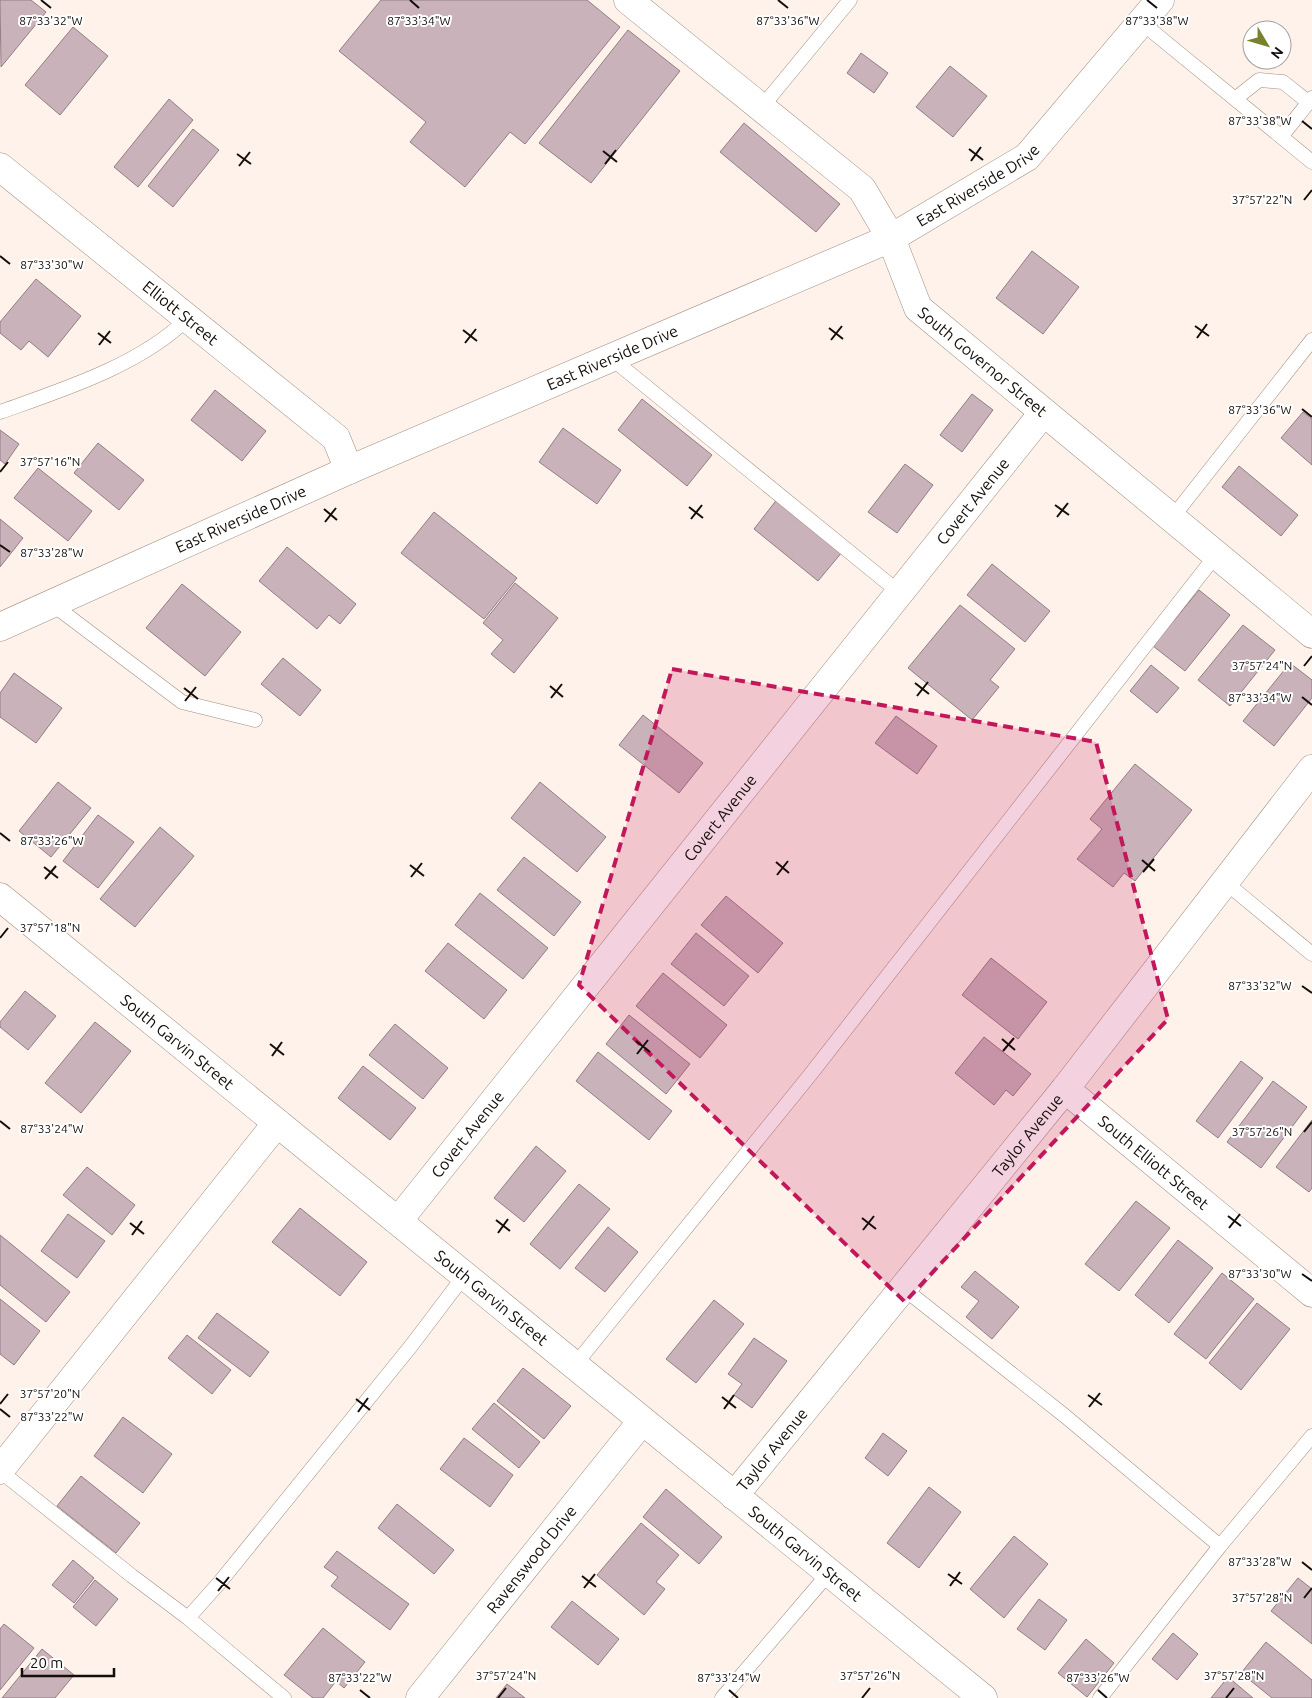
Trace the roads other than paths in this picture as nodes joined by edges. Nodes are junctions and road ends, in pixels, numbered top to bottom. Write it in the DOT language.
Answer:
graph roads {
  1 [pos="628,0"];
  2 [pos="850,0"];
  3 [pos="1160,0"];
  4 [pos="1142,23"];
  5 [pos="1235,99"];
  6 [pos="1310,100"];
  7 [pos="761,108"];
  8 [pos="1281,137"];
  9 [pos="1312,162"];
  10 [pos="0,167"];
  11 [pos="891,238"];
  12 [pos="188,318"];
  13 [pos="1312,340"];
  14 [pos="610,358"];
  15 [pos="0,412"];
  16 [pos="1044,413"];
  17 [pos="349,470"];
  18 [pos="1172,518"];
  19 [pos="1216,555"];
  20 [pos="900,593"];
  21 [pos="52,604"];
  22 [pos="0,627"];
  23 [pos="1312,634"];
  24 [pos="255,720"];
  25 [pos="1312,769"];
  26 [pos="1224,882"];
  27 [pos="0,897"];
  28 [pos="1312,954"];
  29 [pos="1064,1089"];
  30 [pos="277,1123"];
  31 [pos="398,1221"];
  32 [pos="464,1276"];
  33 [pos="903,1288"];
  34 [pos="1312,1293"];
  35 [pos="574,1366"];
  36 [pos="642,1421"];
  37 [pos="1312,1436"];
  38 [pos="0,1470"];
  39 [pos="734,1496"];
  40 [pos="1220,1546"];
  41 [pos="829,1573"];
  42 [pos="188,1618"];
  43 [pos="284,1698"];
  44 [pos="420,1698"];
  45 [pos="722,1698"];
  46 [pos="983,1698"];
  47 [pos="1100,1698"];
  1 -- 7 [label="street, South Governor Street"];
  2 -- 7 [label="lane"];
  3 -- 4 [label="street, East Riverside Drive"];
  4 -- 5 [label="lane"];
  4 -- 11 [label="street, East Riverside Drive"];
  5 -- 6 [label="lane"];
  5 -- 8 [label="lane"];
  6 -- 8 [label="lane"];
  7 -- 11 [label="street, South Governor Street"];
  8 -- 9 [label="lane"];
  10 -- 12 [label="street, Elliott Street"];
  11 -- 14 [label="street, East Riverside Drive"];
  11 -- 16 [label="street, South Governor Street"];
  12 -- 15 [label="lane"];
  12 -- 17 [label="street, Elliott Street"];
  13 -- 18 [label="lane"];
  14 -- 17 [label="street, East Riverside Drive"];
  14 -- 20 [label="lane"];
  16 -- 18 [label="street, South Governor Street"];
  16 -- 20 [label="street, Covert Avenue"];
  17 -- 21 [label="street, East Riverside Drive"];
  18 -- 19 [label="street, South Governor Street"];
  19 -- 23 [label="street, South Governor Street"];
  19 -- 35 [label="lane"];
  20 -- 31 [label="street, Covert Avenue"];
  21 -- 22 [label="street, East Riverside Drive"];
  21 -- 24 [label="lane"];
  25 -- 26 [label="street, Taylor Avenue"];
  26 -- 28 [label="lane"];
  26 -- 29 [label="street, Taylor Avenue"];
  27 -- 30 [label="street, South Garvin Street"];
  29 -- 33 [label="street, Taylor Avenue"];
  29 -- 34 [label="street, South Elliott Street"];
  30 -- 31 [label="street, South Garvin Street"];
  30 -- 38 [label="street"];
  31 -- 32 [label="street, South Garvin Street"];
  32 -- 35 [label="street, South Garvin Street"];
  32 -- 42 [label="lane"];
  33 -- 39 [label="street, Taylor Avenue"];
  33 -- 40 [label="lane"];
  35 -- 36 [label="street, South Garvin Street"];
  36 -- 39 [label="street, South Garvin Street"];
  36 -- 44 [label="street, Ravenswood Drive"];
  37 -- 40 [label="lane"];
  38 -- 42 [label="lane"];
  39 -- 41 [label="street, South Garvin Street"];
  40 -- 47 [label="lane"];
  41 -- 45 [label="lane"];
  41 -- 46 [label="street, South Garvin Street"];
  42 -- 43 [label="lane"];
}
